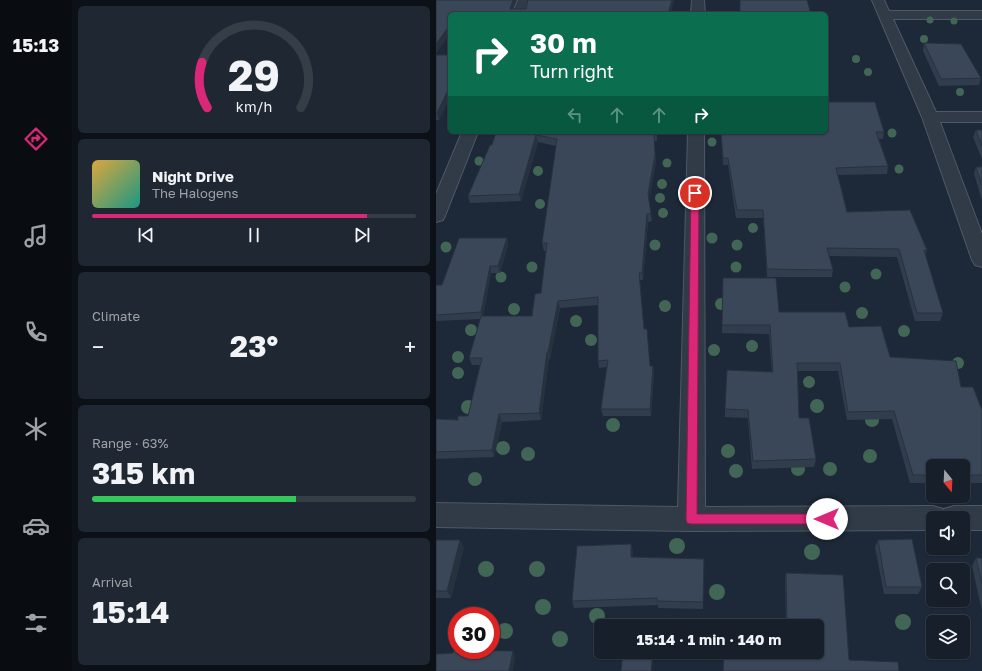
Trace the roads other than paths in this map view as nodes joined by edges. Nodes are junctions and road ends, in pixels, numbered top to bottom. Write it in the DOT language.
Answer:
graph roads {
  1 [pos="524,0"];
  2 [pos="698,0"];
  3 [pos="878,0"];
  4 [pos="519,12"];
  5 [pos="698,12"];
  6 [pos="886,15"];
  7 [pos="982,16"];
  8 [pos="930,117"];
  9 [pos="982,117"];
  10 [pos="469,134"];
  11 [pos="696,134"];
  12 [pos="436,216"];
  13 [pos="982,260"];
  14 [pos="436,515"];
  15 [pos="926,518"];
  16 [pos="970,518"];
  17 [pos="982,518"];
  18 [pos="691,519"];
  1 -- 4 [label="street"];
  2 -- 5 [label="street"];
  3 -- 6 [label="street"];
  6 -- 7 [label="street"];
  6 -- 8 [label="street"];
  8 -- 9 [label="street"];
  8 -- 13 [label="street"];
  10 -- 12 [label="street"];
  11 -- 18 [label="street"];
  14 -- 18 [label="street"];
  15 -- 18 [label="street"];
  16 -- 17 [label="street"];
}
